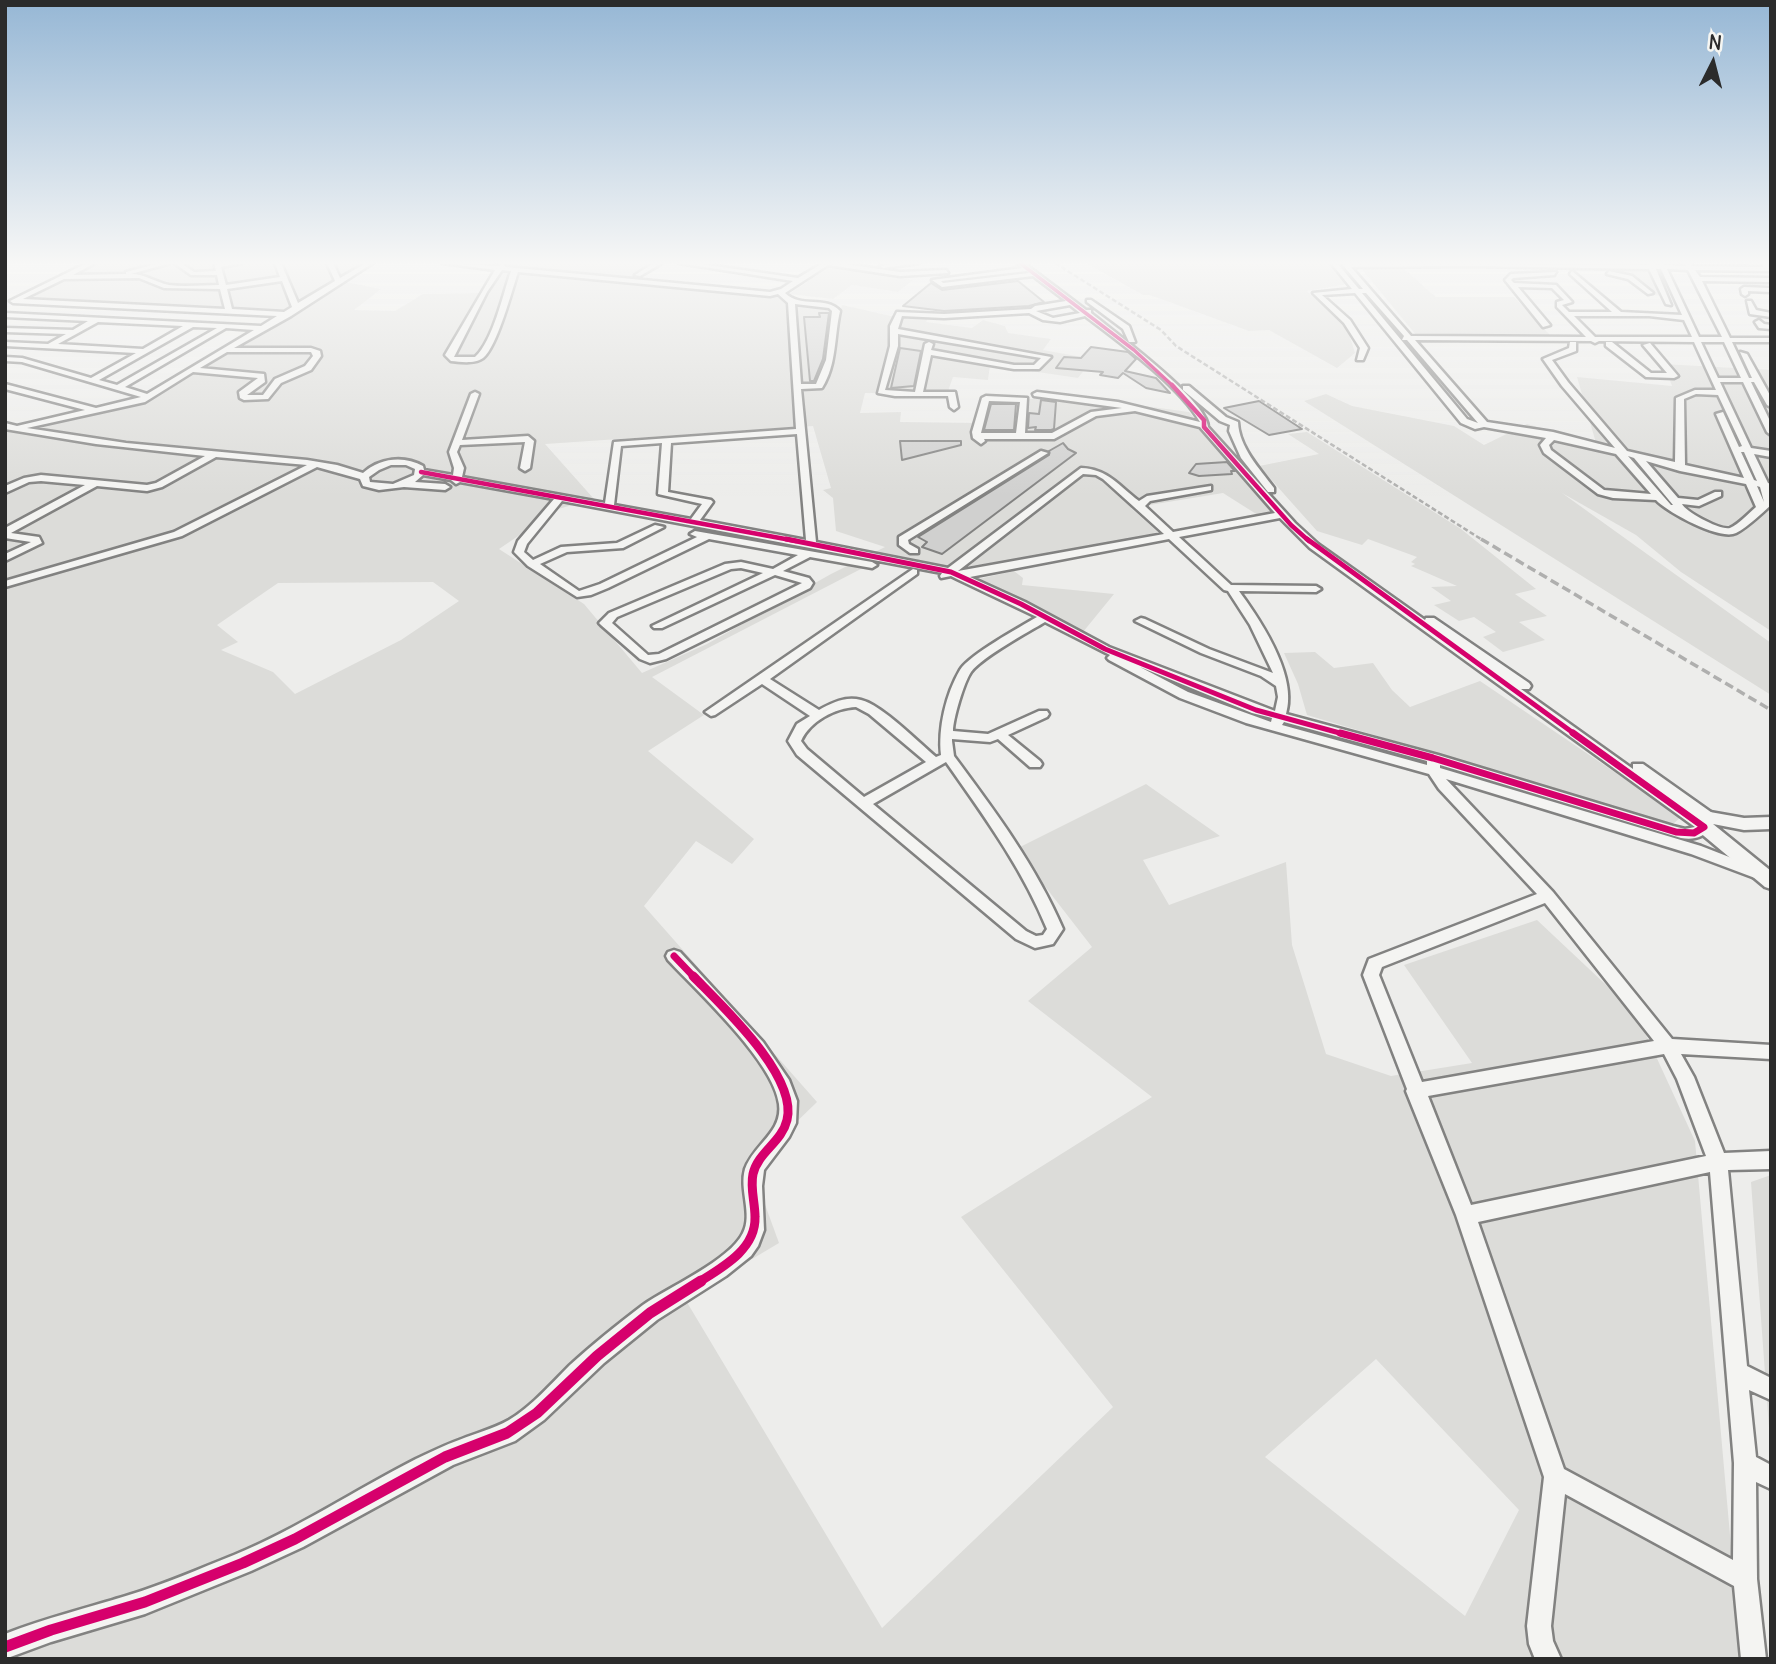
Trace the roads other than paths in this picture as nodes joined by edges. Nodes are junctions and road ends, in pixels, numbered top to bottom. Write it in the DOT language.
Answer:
graph roads {
  1 [pos="1399,340"];
  2 [pos="1413,340"];
  3 [pos="58,341"];
  4 [pos="164,341"];
  5 [pos="200,341"];
  6 [pos="242,341"];
  7 [pos="457,341"];
  8 [pos="489,341"];
  9 [pos="794,341"];
  10 [pos="830,341"];
  11 [pos="894,341"];
  12 [pos="929,341"];
  13 [pos="957,341"];
  14 [pos="1121,341"];
  15 [pos="1133,341"];
  16 [pos="1360,341"];
  17 [pos="1461,341"];
  18 [pos="1559,342"];
  19 [pos="1597,342"];
  20 [pos="1771,342"];
  21 [pos="1693,343"];
  22 [pos="1732,343"];
  23 [pos="5,344"];
  24 [pos="1573,344"];
  25 [pos="1609,344"];
  26 [pos="1647,345"];
  27 [pos="48,346"];
  28 [pos="226,350"];
  29 [pos="145,351"];
  30 [pos="928,352"];
  31 [pos="1360,358"];
  32 [pos="5,359"];
  33 [pos="22,360"];
  34 [pos="5,370"];
  35 [pos="193,370"];
  36 [pos="1741,370"];
  37 [pos="1427,374"];
  38 [pos="1442,374"];
  39 [pos="1757,375"];
  40 [pos="1745,379"];
  41 [pos="93,380"];
  42 [pos="1715,380"];
  43 [pos="5,386"];
  44 [pos="120,387"];
  45 [pos="797,387"];
  46 [pos="1710,392"];
  47 [pos="919,393"];
  48 [pos="1722,393"];
  49 [pos="475,394"];
  50 [pos="1037,394"];
  51 [pos="1768,395"];
  52 [pos="150,397"];
  53 [pos="954,407"];
  54 [pos="1138,408"];
  55 [pos="1771,408"];
  56 [pos="1760,409"];
  57 [pos="99,411"];
  58 [pos="5,418"];
  59 [pos="1223,418"];
  60 [pos="1484,424"];
  61 [pos="33,425"];
  62 [pos="1205,425"];
  63 [pos="8,428"];
  64 [pos="1233,430"];
  65 [pos="799,431"];
  66 [pos="1771,432"];
  67 [pos="1553,435"];
  68 [pos="1020,436"];
  69 [pos="667,441"];
  70 [pos="456,443"];
  71 [pos="226,447"];
  72 [pos="1736,449"];
  73 [pos="1748,450"];
  74 [pos="1044,453"];
  75 [pos="1621,453"];
  76 [pos="215,454"];
  77 [pos="1771,454"];
  78 [pos="1637,456"];
  79 [pos="314,464"];
  80 [pos="381,465"];
  81 [pos="525,468"];
  82 [pos="1680,468"];
  83 [pos="421,472"];
  84 [pos="364,477"];
  85 [pos="456,481"];
  86 [pos="1750,482"];
  87 [pos="94,484"];
  88 [pos="404,484"];
  89 [pos="1767,486"];
  90 [pos="1208,488"];
  91 [pos="5,490"];
  92 [pos="1718,494"];
  93 [pos="1658,497"];
  94 [pos="1675,501"];
  95 [pos="556,503"];
  96 [pos="1139,506"];
  97 [pos="609,509"];
  98 [pos="1762,509"];
  99 [pos="1681,514"];
  100 [pos="1281,515"];
  101 [pos="692,524"];
  102 [pos="659,527"];
  103 [pos="717,527"];
  104 [pos="5,533"];
  105 [pos="1171,535"];
  106 [pos="708,536"];
  107 [pos="810,549"];
  108 [pos="5,558"];
  109 [pos="888,558"];
  110 [pos="532,564"];
  111 [pos="774,572"];
  112 [pos="913,572"];
  113 [pos="954,576"];
  114 [pos="5,584"];
  115 [pos="1232,589"];
  116 [pos="1316,589"];
  117 [pos="1045,617"];
  118 [pos="1140,621"];
  119 [pos="658,626"];
  120 [pos="762,679"];
  121 [pos="1282,684"];
  122 [pos="711,712"];
  123 [pos="1043,714"];
  124 [pos="819,716"];
  125 [pos="1277,722"];
  126 [pos="946,734"];
  127 [pos="1000,734"];
  128 [pos="948,756"];
  129 [pos="935,763"];
  130 [pos="1035,764"];
  131 [pos="1434,764"];
  132 [pos="864,803"];
  133 [pos="1771,822"];
  134 [pos="1702,826"];
  135 [pos="1696,850"];
  136 [pos="1771,868"];
  137 [pos="1771,882"];
  138 [pos="1549,896"];
  139 [pos="674,956"];
  140 [pos="1668,1046"];
  141 [pos="1771,1052"];
  142 [pos="1415,1091"];
  143 [pos="1771,1160"];
  144 [pos="1718,1162"];
  145 [pos="1466,1215"];
  146 [pos="1738,1373"];
  147 [pos="1771,1390"];
  148 [pos="1745,1463"];
  149 [pos="1555,1478"];
  150 [pos="1771,1478"];
  151 [pos="1745,1579"];
  152 [pos="5,1647"];
  153 [pos="1549,1659"];
  154 [pos="1754,1659"];
  1 -- 37 [label="street"];
  2 -- 38 [label="street"];
  3 -- 27 [label="street"];
  4 -- 29 [label="street"];
  5 -- 44 [label="street"];
  6 -- 28 [label="street"];
  7 -- 8 [label="street"];
  9 -- 45 [label="street"];
  10 -- 45 [label="street"];
  11 -- 47 [label="street"];
  12 -- 30 [label="street"];
  13 -- 30 [label="street"];
  14 -- 62 [label="street"];
  15 -- 59 [label="street"];
  16 -- 31 [label="street"];
  17 -- 18 [label="street"];
  18 -- 19 [label="street"];
  18 -- 24 [label="street"];
  19 -- 21 [label="street"];
  19 -- 24 [label="street"];
  19 -- 25 [label="street"];
  20 -- 22 [label="street"];
  21 -- 22 [label="street"];
  21 -- 26 [label="street"];
  21 -- 42 [label="street"];
  21 -- 46 [label="street"];
  22 -- 36 [label="street"];
  22 -- 39 [label="street"];
  23 -- 27 [label="street"];
  24 -- 75 [label="street"];
  25 -- 26 [label="street"];
  25 -- 26 [label="street"];
  27 -- 29 [label="street"];
  27 -- 33 [label="street"];
  28 -- 35 [label="street"];
  28 -- 35 [label="street"];
  29 -- 41 [label="street"];
  30 -- 47 [label="street"];
  32 -- 33 [label="street"];
  33 -- 34 [label="street"];
  33 -- 41 [label="street"];
  35 -- 52 [label="street"];
  36 -- 39 [label="street"];
  36 -- 40 [label="street"];
  37 -- 38 [label="street"];
  37 -- 60 [label="street"];
  38 -- 60 [label="street"];
  39 -- 40 [label="street"];
  39 -- 51 [label="street"];
  40 -- 42 [label="street"];
  40 -- 56 [label="street"];
  41 -- 44 [label="street"];
  42 -- 48 [label="street"];
  43 -- 57 [label="street"];
  44 -- 52 [label="street"];
  45 -- 65 [label="street"];
  46 -- 48 [label="street"];
  46 -- 72 [label="street"];
  46 -- 82 [label="street"];
  47 -- 53 [label="street"];
  48 -- 73 [label="street"];
  49 -- 70 [label="street"];
  50 -- 54 [label="street"];
  51 -- 55 [label="street"];
  52 -- 57 [label="street"];
  54 -- 62 [label="street"];
  54 -- 68 [label="street"];
  55 -- 56 [label="street"];
  56 -- 66 [label="street"];
  57 -- 61 [label="street"];
  58 -- 61 [label="street"];
  59 -- 62 [label="street"];
  59 -- 64 [label="street"];
  60 -- 67 [label="street"];
  61 -- 63 [label="street"];
  61 -- 71 [label="street"];
  62 -- 64 [label="street"];
  62 -- 100 [label="street"];
  63 -- 76 [label="street"];
  64 -- 134 [label="street"];
  65 -- 69 [label="street"];
  65 -- 107 [label="street"];
  67 -- 75 [label="street"];
  67 -- 93 [label="street"];
  68 -- 68 [label="street"];
  69 -- 97 [label="street"];
  69 -- 101 [label="street"];
  70 -- 81 [label="street"];
  70 -- 85 [label="street"];
  71 -- 76 [label="street"];
  71 -- 80 [label="street"];
  72 -- 73 [label="street"];
  72 -- 86 [label="street"];
  73 -- 77 [label="street"];
  73 -- 89 [label="street"];
  74 -- 109 [label="street"];
  75 -- 78 [label="street"];
  75 -- 93 [label="street"];
  76 -- 79 [label="street"];
  76 -- 87 [label="street"];
  78 -- 82 [label="street"];
  78 -- 94 [label="street"];
  79 -- 84 [label="street"];
  79 -- 114 [label="street"];
  80 -- 83 [label="street"];
  80 -- 84 [label="street"];
  82 -- 86 [label="street"];
  83 -- 85 [label="street"];
  83 -- 88 [label="street"];
  84 -- 88 [label="street"];
  85 -- 95 [label="street"];
  86 -- 89 [label="street"];
  86 -- 98 [label="street"];
  87 -- 91 [label="street"];
  87 -- 104 [label="street"];
  88 -- 95 [label="street"];
  89 -- 98 [label="street"];
  90 -- 96 [label="street"];
  92 -- 94 [label="street"];
  93 -- 99 [label="street"];
  94 -- 99 [label="street"];
  95 -- 97 [label="street"];
  95 -- 102 [label="street"];
  95 -- 110 [label="street"];
  96 -- 105 [label="street"];
  96 -- 113 [label="street"];
  97 -- 101 [label="street"];
  98 -- 99 [label="street"];
  100 -- 105 [label="street"];
  100 -- 134 [label="street"];
  101 -- 103 [label="street"];
  102 -- 106 [label="street"];
  102 -- 110 [label="street"];
  103 -- 106 [label="street"];
  103 -- 107 [label="street"];
  104 -- 108 [label="street"];
  105 -- 113 [label="street"];
  105 -- 115 [label="street"];
  106 -- 107 [label="street"];
  106 -- 110 [label="street"];
  107 -- 109 [label="street"];
  107 -- 111 [label="street"];
  107 -- 112 [label="street"];
  109 -- 113 [label="street"];
  111 -- 111 [label="street"];
  111 -- 119 [label="street"];
  112 -- 113 [label="street"];
  112 -- 120 [label="street"];
  113 -- 117 [label="street"];
  115 -- 116 [label="street"];
  115 -- 121 [label="street"];
  117 -- 125 [label="street"];
  117 -- 126 [label="street"];
  118 -- 121 [label="street"];
  120 -- 122 [label="street"];
  120 -- 124 [label="street"];
  121 -- 125 [label="street"];
  123 -- 127 [label="street"];
  124 -- 129 [label="street"];
  124 -- 132 [label="street"];
  125 -- 131 [label="street"];
  126 -- 127 [label="street"];
  126 -- 128 [label="street"];
  127 -- 130 [label="street"];
  128 -- 129 [label="street"];
  128 -- 132 [label="street"];
  129 -- 132 [label="street"];
  131 -- 134 [label="street"];
  131 -- 135 [label="street"];
  131 -- 138 [label="street"];
  133 -- 134 [label="main road"];
  134 -- 135 [label="street"];
  134 -- 136 [label="main road"];
  134 -- 137 [label="main road"];
  135 -- 137 [label="street"];
  138 -- 140 [label="street"];
  138 -- 142 [label="street"];
  139 -- 152 [label="street"];
  140 -- 141 [label="street"];
  140 -- 142 [label="street"];
  140 -- 144 [label="street"];
  142 -- 145 [label="street"];
  143 -- 144 [label="street"];
  144 -- 145 [label="street"];
  144 -- 146 [label="street"];
  145 -- 149 [label="street"];
  146 -- 147 [label="street"];
  146 -- 148 [label="street"];
  148 -- 150 [label="street"];
  148 -- 151 [label="street"];
  149 -- 151 [label="street"];
  149 -- 153 [label="street"];
  151 -- 154 [label="street"];
}
